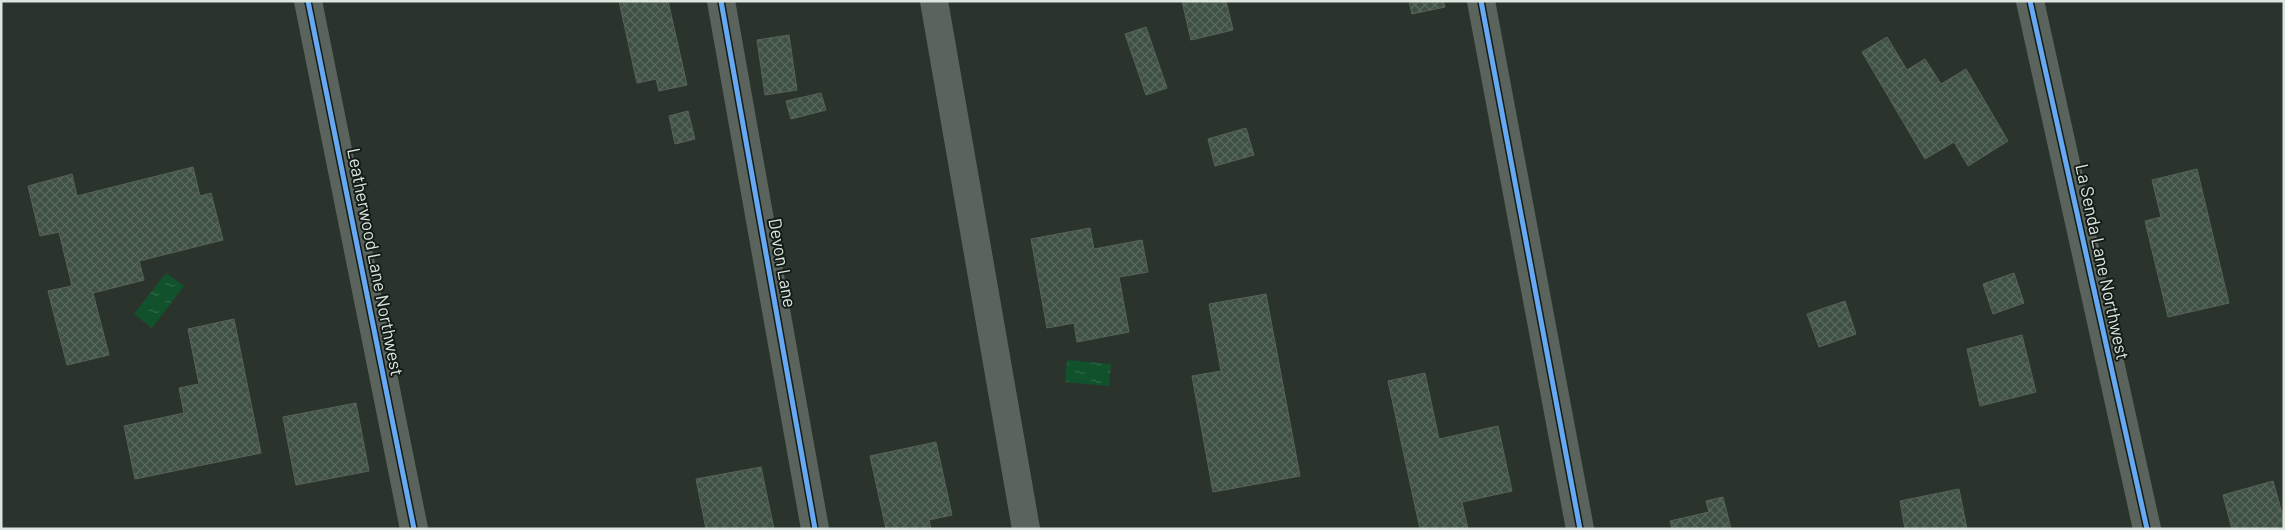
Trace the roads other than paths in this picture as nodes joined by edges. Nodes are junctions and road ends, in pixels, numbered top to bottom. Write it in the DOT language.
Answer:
graph roads {
  1 [pos="308,1"];
  2 [pos="721,1"];
  3 [pos="934,1"];
  4 [pos="1481,1"];
  5 [pos="2030,1"];
  6 [pos="414,529"];
  7 [pos="815,529"];
  8 [pos="1026,529"];
  9 [pos="1580,529"];
  10 [pos="2147,529"];
  1 -- 6 [label="street, Leatherwood Lane Northwest"];
  2 -- 7 [label="street, Devon Lane"];
  3 -- 8 [label="street"];
  4 -- 9 [label="street"];
  5 -- 10 [label="street, La Senda Lane Northwest"];
}
